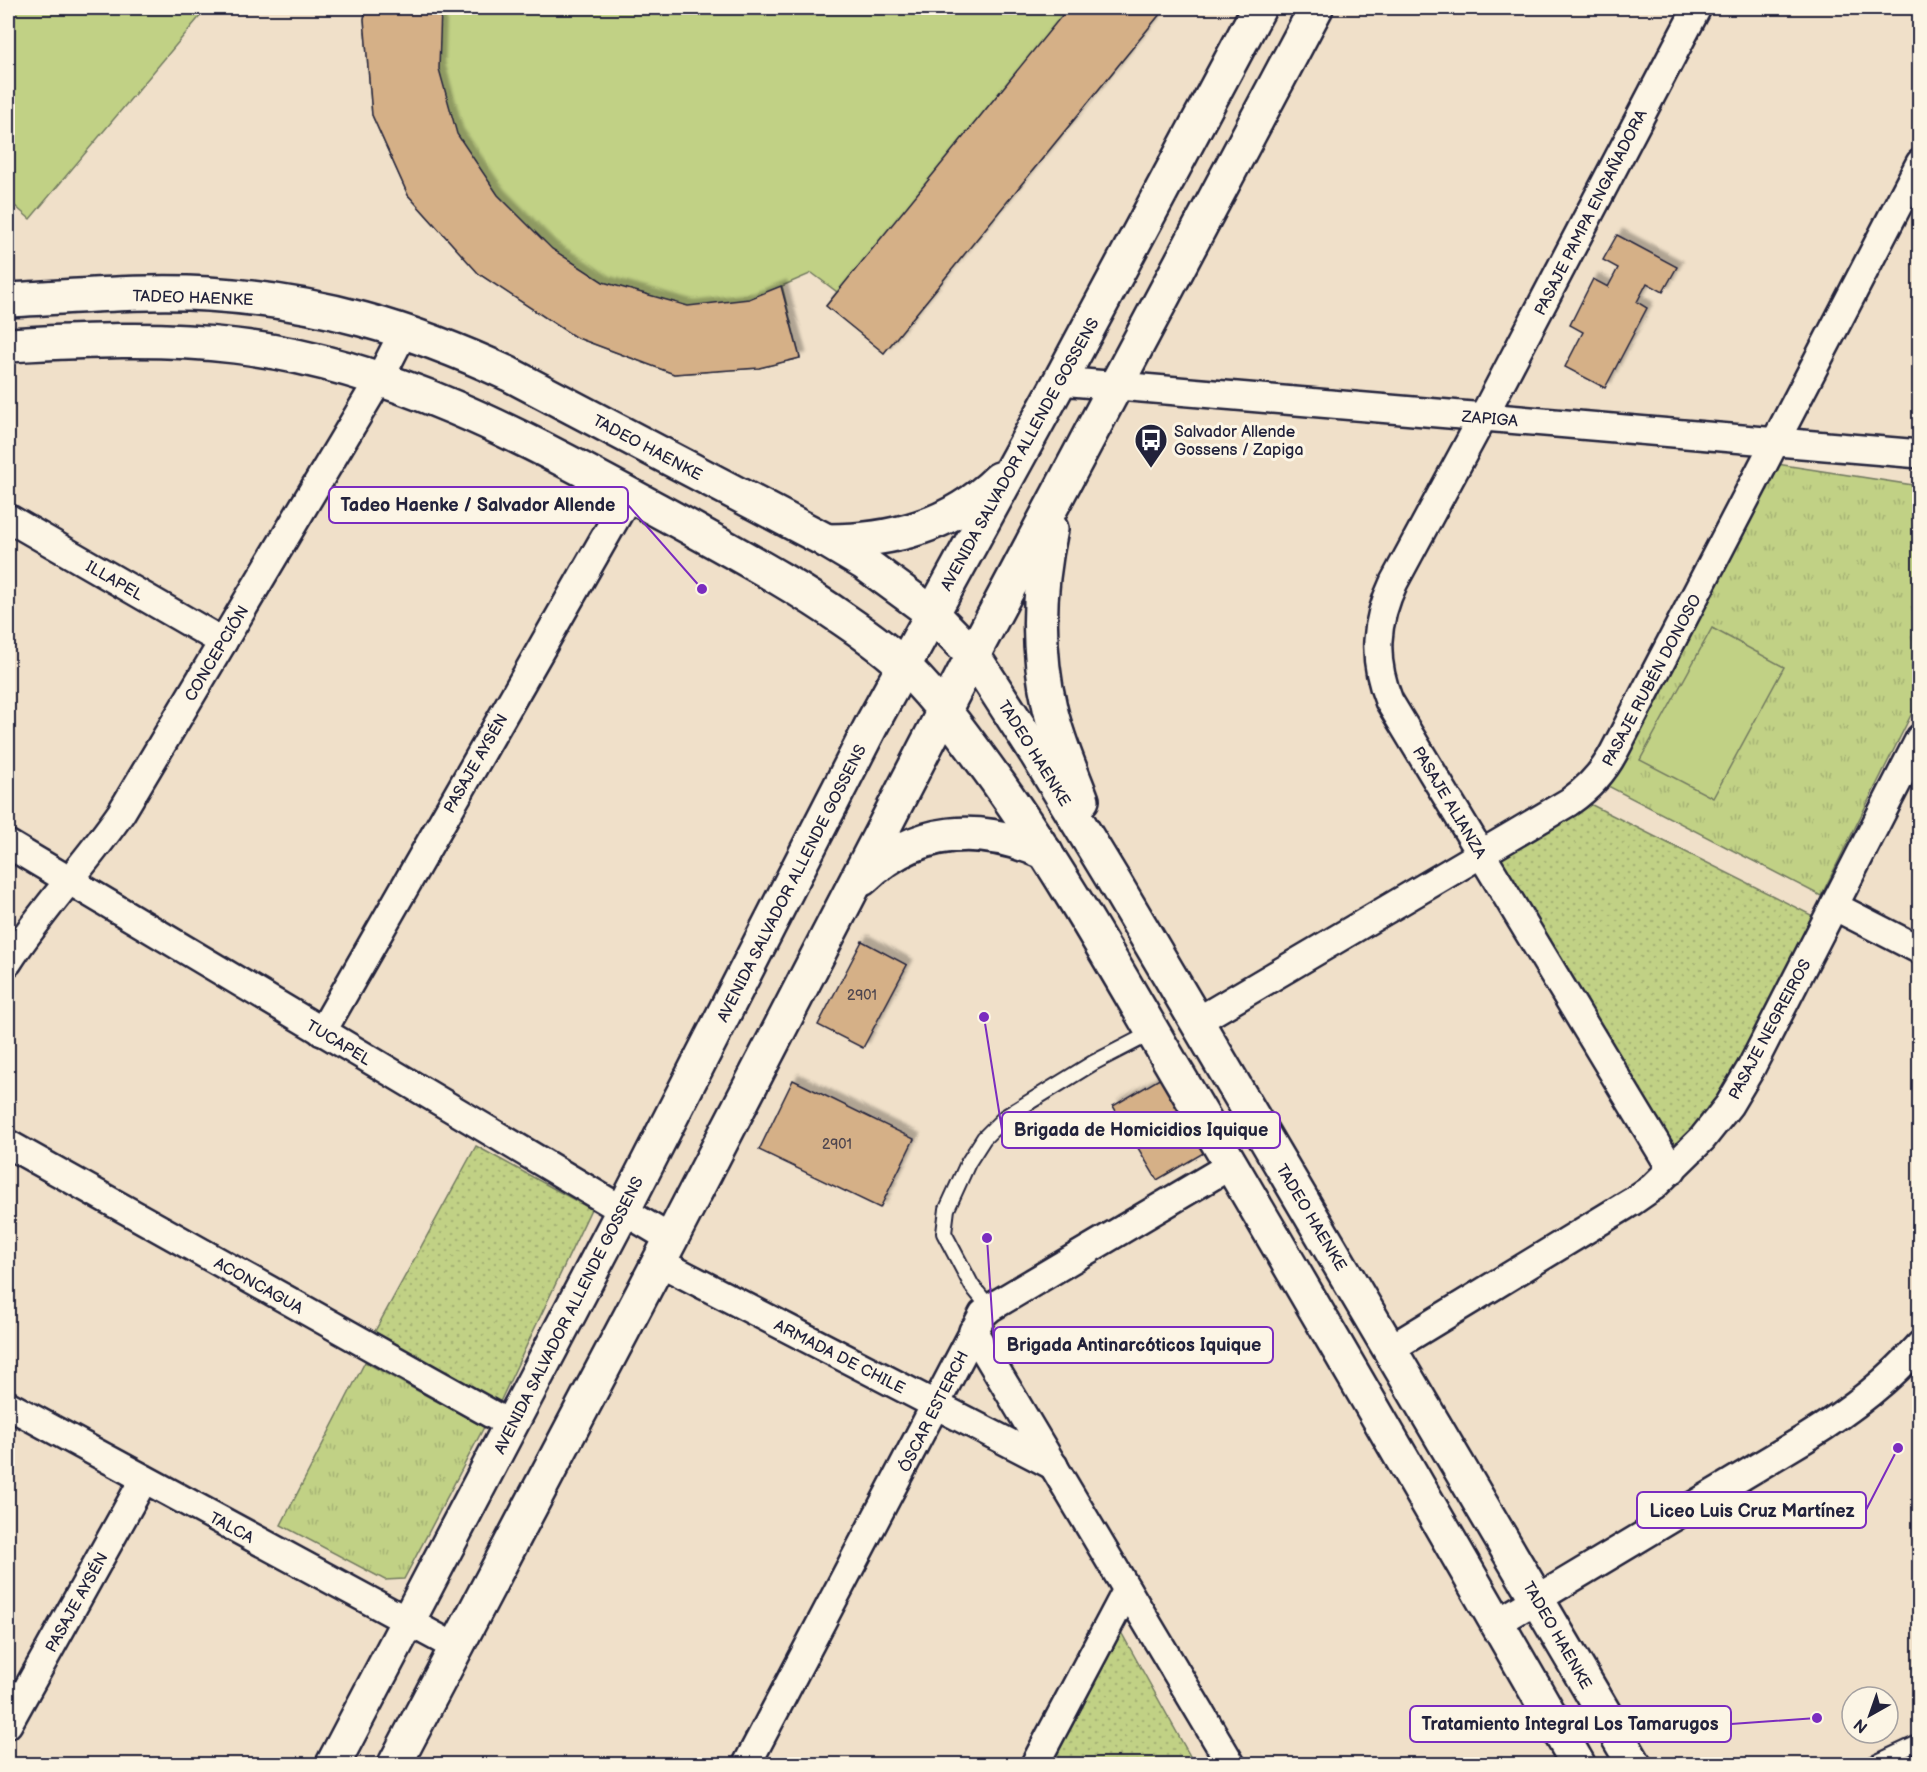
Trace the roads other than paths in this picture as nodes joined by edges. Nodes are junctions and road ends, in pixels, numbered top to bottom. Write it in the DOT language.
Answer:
graph roads {
  1 [pos="1259,8"];
  2 [pos="1316,8"];
  3 [pos="1696,8"];
  4 [pos="1920,164"];
  5 [pos="8,300"];
  6 [pos="404,331"];
  7 [pos="8,345"];
  8 [pos="380,378"];
  9 [pos="1060,381"];
  10 [pos="1115,386"];
  11 [pos="1484,417"];
  12 [pos="1775,442"];
  13 [pos="1920,454"];
  14 [pos="1011,467"];
  15 [pos="1065,482"];
  16 [pos="628,495"];
  17 [pos="8,518"];
  18 [pos="827,541"];
  19 [pos="932,613"];
  20 [pos="223,642"];
  21 [pos="973,655"];
  22 [pos="904,666"];
  23 [pos="944,711"];
  24 [pos="1920,738"];
  25 [pos="8,844"];
  26 [pos="1046,853"];
  27 [pos="1481,854"];
  28 [pos="70,881"];
  29 [pos="1114,883"];
  30 [pos="854,886"];
  31 [pos="1834,906"];
  32 [pos="1920,951"];
  33 [pos="8,962"];
  34 [pos="1196,1022"];
  35 [pos="322,1032"];
  36 [pos="1153,1032"];
  37 [pos="8,1144"];
  38 [pos="1231,1165"];
  39 [pos="1672,1170"];
  40 [pos="623,1211"];
  41 [pos="665,1251"];
  42 [pos="990,1308"];
  43 [pos="973,1331"];
  44 [pos="1920,1345"];
  45 [pos="1390,1349"];
  46 [pos="8,1405"];
  47 [pos="936,1405"];
  48 [pos="511,1425"];
  49 [pos="1054,1466"];
  50 [pos="144,1479"];
  51 [pos="1127,1590"];
  52 [pos="1537,1598"];
  53 [pos="409,1622"];
  54 [pos="1497,1623"];
  55 [pos="457,1648"];
  56 [pos="8,1724"];
  57 [pos="1920,1743"];
  58 [pos="333,1764"];
  59 [pos="395,1764"];
  60 [pos="747,1764"];
  61 [pos="1035,1764"];
  62 [pos="1231,1764"];
  63 [pos="1578,1764"];
  64 [pos="1634,1764"];
  65 [pos="1873,1764"];
  1 -- 9 [label="main road, AVENIDA SALVADOR ALLENDE GOSSENS"];
  2 -- 10 [label="main road"];
  3 -- 11 [label="street, PASAJE PAMPA ENGAÑADORA"];
  4 -- 12 [label="street, PASAJE RUBÉN DONOSO"];
  5 -- 6 [label="main road, TADEO HAENKE"];
  6 -- 8 [label="street, CONCEPCIÓN"];
  6 -- 18 [label="main road, TADEO HAENKE"];
  7 -- 8 [label="main road"];
  8 -- 16 [label="main road"];
  8 -- 20 [label="street, CONCEPCIÓN"];
  9 -- 10 [label="street, ZAPIGA"];
  9 -- 14 [label="main road, AVENIDA SALVADOR ALLENDE GOSSENS"];
  10 -- 11 [label="street, ZAPIGA"];
  10 -- 15 [label="main road"];
  11 -- 12 [label="street, ZAPIGA"];
  11 -- 27 [label="street, PASAJE ALIANZA"];
  12 -- 13 [label="street, ZAPIGA"];
  12 -- 27 [label="street, PASAJE RUBÉN DONOSO"];
  14 -- 18 [label="main road"];
  14 -- 19 [label="main road, AVENIDA SALVADOR ALLENDE GOSSENS"];
  15 -- 21 [label="main road"];
  15 -- 29 [label="main road"];
  16 -- 22 [label="main road"];
  16 -- 35 [label="street, PASAJE AYSÉN"];
  17 -- 20 [label="street, ILLAPEL"];
  18 -- 19 [label="main road, TADEO HAENKE"];
  19 -- 21 [label="main road, TADEO HAENKE"];
  19 -- 22 [label="main road, AVENIDA SALVADOR ALLENDE GOSSENS"];
  20 -- 28 [label="street, CONCEPCIÓN"];
  21 -- 23 [label="main road"];
  21 -- 29 [label="main road, TADEO HAENKE"];
  22 -- 23 [label="main road"];
  22 -- 40 [label="main road, AVENIDA SALVADOR ALLENDE GOSSENS"];
  23 -- 26 [label="main road"];
  23 -- 30 [label="main road"];
  24 -- 31 [label="street, PASAJE NEGREIROS"];
  25 -- 28 [label="street, TUCAPEL"];
  26 -- 30 [label="main road"];
  26 -- 36 [label="main road"];
  27 -- 34 [label="street, PASAJE RUBÉN DONOSO"];
  27 -- 39 [label="street, PASAJE ALIANZA"];
  28 -- 33 [label="street, CONCEPCIÓN"];
  28 -- 35 [label="street, TUCAPEL"];
  29 -- 34 [label="main road, TADEO HAENKE"];
  30 -- 41 [label="main road"];
  31 -- 32 [label="street"];
  31 -- 39 [label="street, PASAJE NEGREIROS"];
  34 -- 45 [label="main road, TADEO HAENKE"];
  35 -- 40 [label="street, TUCAPEL"];
  36 -- 38 [label="main road"];
  36 -- 42 [label="lane"];
  37 -- 48 [label="street, ACONCAGUA"];
  38 -- 42 [label="street, ÓSCAR ESTERCH"];
  38 -- 54 [label="main road"];
  39 -- 45 [label="street, PASAJE NEGREIROS"];
  40 -- 41 [label="street, TUCAPEL"];
  40 -- 48 [label="main road, AVENIDA SALVADOR ALLENDE GOSSENS"];
  41 -- 47 [label="street, ARMADA DE CHILE"];
  41 -- 55 [label="main road"];
  42 -- 43 [label="street, ÓSCAR ESTERCH"];
  43 -- 47 [label="street, ÓSCAR ESTERCH"];
  43 -- 49 [label="street"];
  44 -- 52 [label="street"];
  45 -- 52 [label="main road, TADEO HAENKE"];
  46 -- 50 [label="street, TALCA"];
  47 -- 49 [label="street, ARMADA DE CHILE"];
  47 -- 60 [label="street, ÓSCAR ESTERCH"];
  48 -- 53 [label="main road, AVENIDA SALVADOR ALLENDE GOSSENS"];
  49 -- 51 [label="street"];
  50 -- 53 [label="street, TALCA"];
  50 -- 56 [label="street, PASAJE AYSÉN"];
  51 -- 61 [label="street"];
  51 -- 62 [label="street"];
  52 -- 54 [label="street"];
  52 -- 64 [label="main road, TADEO HAENKE"];
  53 -- 55 [label="street, TALCA"];
  53 -- 58 [label="main road, AVENIDA SALVADOR ALLENDE GOSSENS"];
  54 -- 63 [label="main road"];
  55 -- 59 [label="main road"];
  57 -- 65 [label="lane"];
}
